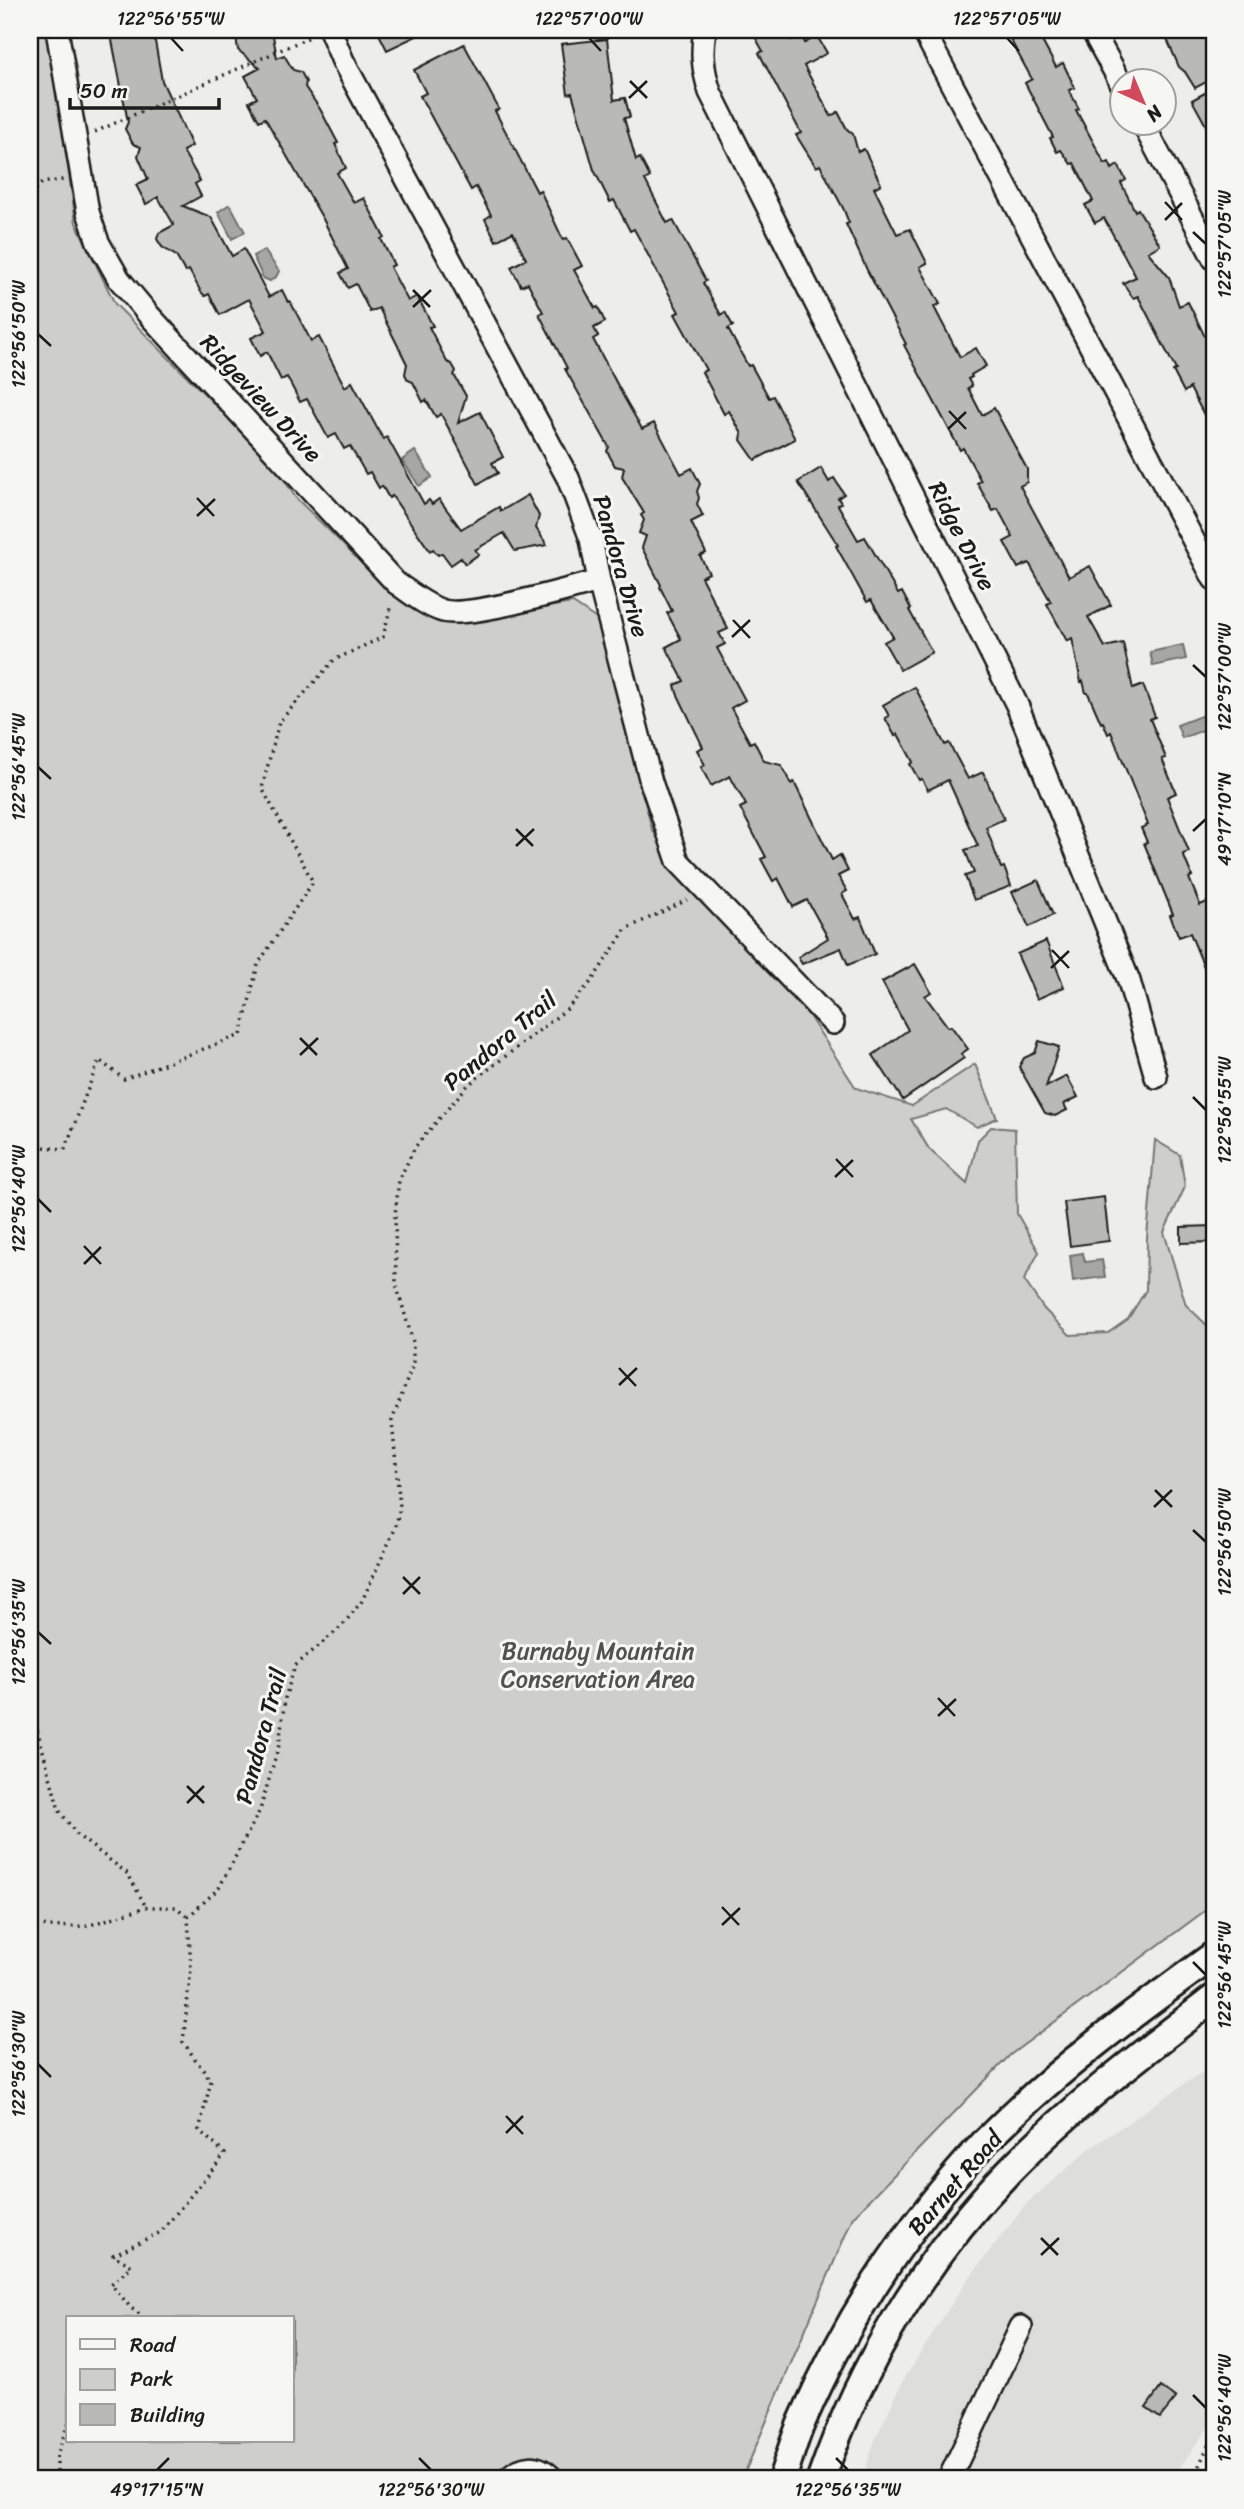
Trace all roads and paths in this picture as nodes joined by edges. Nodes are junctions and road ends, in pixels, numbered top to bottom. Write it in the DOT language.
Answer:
graph roads {
  1 [pos="57,30"];
  2 [pos="705,30"];
  3 [pos="923,30"];
  4 [pos="1092,30"];
  5 [pos="325,31"];
  6 [pos="1112,66"];
  7 [pos="93,133"];
  8 [pos="1149,136"];
  9 [pos="82,178"];
  10 [pos="30,194"];
  11 [pos="1214,259"];
  12 [pos="1214,579"];
  13 [pos="599,581"];
  14 [pos="397,583"];
  15 [pos="708,891"];
  16 [pos="833,1023"];
  17 [pos="1156,1077"];
  18 [pos="30,1146"];
  19 [pos="30,1703"];
  20 [pos="146,1908"];
  21 [pos="188,1917"];
  22 [pos="30,1923"];
  23 [pos="1214,1955"];
  24 [pos="1214,1998"];
  25 [pos="142,2316"];
  26 [pos="1021,2327"];
  27 [pos="66,2430"];
  28 [pos="1214,2433"];
  29 [pos="57,2479"];
  30 [pos="507,2479"];
  31 [pos="553,2479"];
  32 [pos="782,2479"];
  33 [pos="821,2479"];
  34 [pos="950,2479"];
  35 [pos="1193,2479"];
  1 -- 9 [label="street, Ridgeview Drive"];
  2 -- 17 [label="street, Ridge Drive"];
  3 -- 12 [label="street"];
  4 -- 6 [label="street"];
  5 -- 7 [label="path"];
  5 -- 13 [label="street, Pandora Drive"];
  8 -- 11 [label="street"];
  9 -- 10 [label="path"];
  9 -- 14 [label="street, Ridgeview Drive"];
  13 -- 14 [label="street, Ridgeview Drive"];
  13 -- 15 [label="street, Pandora Drive"];
  14 -- 18 [label="path"];
  15 -- 16 [label="street, Pandora Drive"];
  15 -- 21 [label="path, Pandora Trail"];
  19 -- 20 [label="path"];
  20 -- 21 [label="path"];
  20 -- 22 [label="path"];
  21 -- 25 [label="path"];
  23 -- 32 [label="main road, Barnet Road"];
  24 -- 33 [label="main road, Barnet Road"];
  26 -- 34 [label="street"];
  27 -- 29 [label="path"];
  28 -- 35 [label="path"];
  30 -- 31 [label="street"];
}
